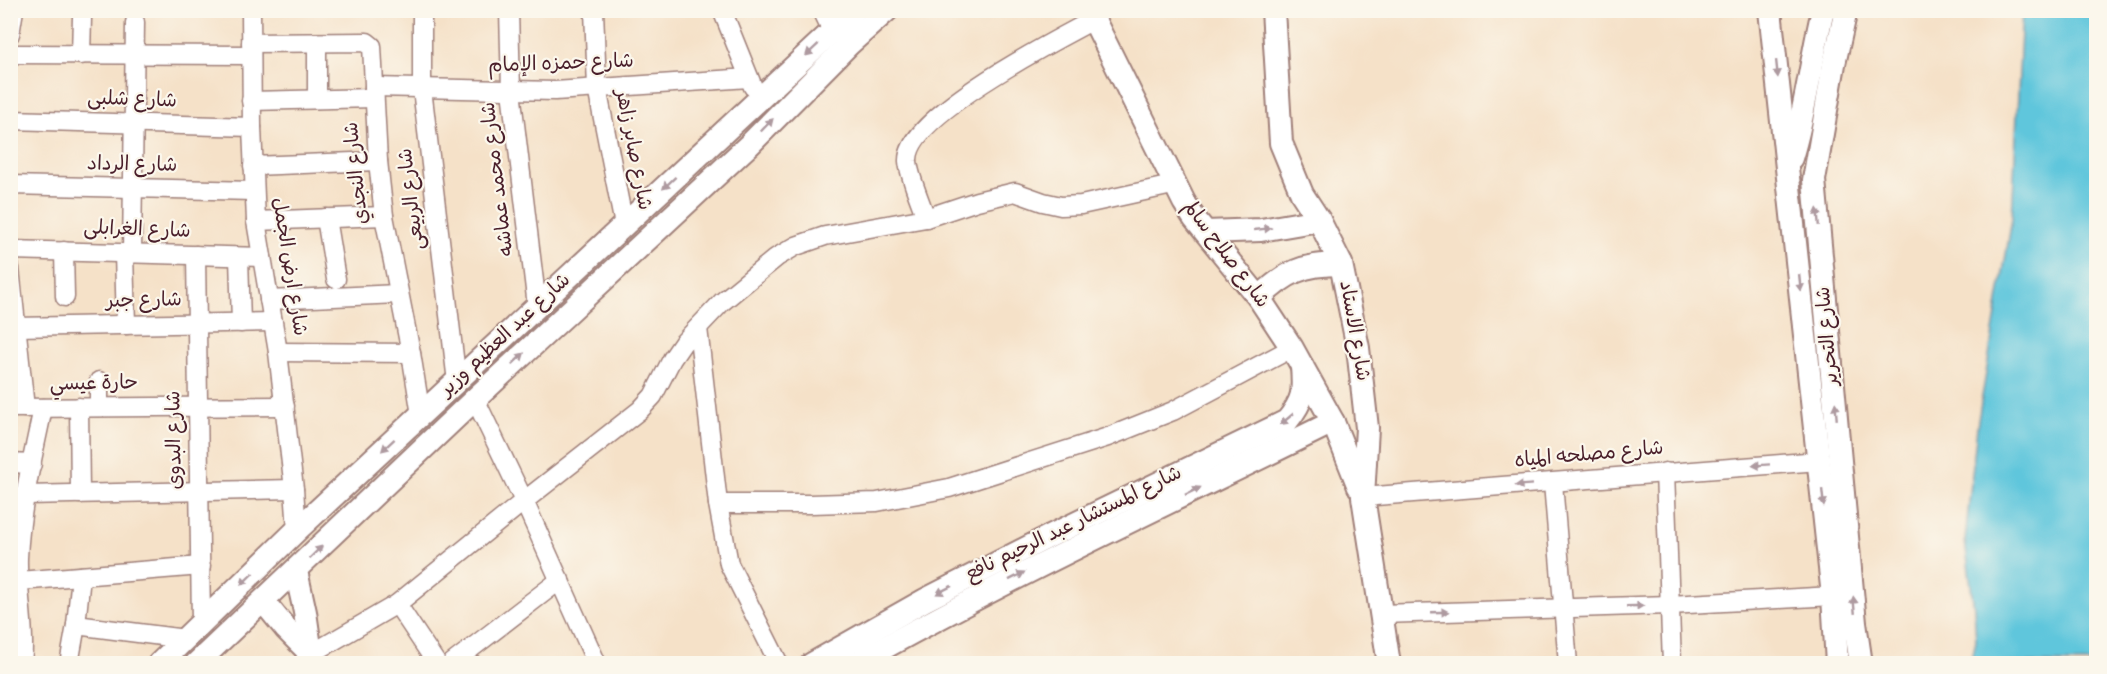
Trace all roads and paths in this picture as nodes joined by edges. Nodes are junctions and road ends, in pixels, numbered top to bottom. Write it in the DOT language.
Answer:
graph roads {
  1 [pos="14,10"];
  2 [pos="250,10"];
  3 [pos="422,10"];
  4 [pos="509,10"];
  5 [pos="594,10"];
  6 [pos="722,10"];
  7 [pos="822,10"];
  8 [pos="855,10"];
  9 [pos="887,10"];
  10 [pos="1273,10"];
  11 [pos="1770,10"];
  12 [pos="1823,10"];
  13 [pos="1846,10"];
  14 [pos="1091,15"];
  15 [pos="82,17"];
  16 [pos="135,22"];
  17 [pos="832,31"];
  18 [pos="10,34"];
  19 [pos="317,42"];
  20 [pos="250,49"];
  21 [pos="10,54"];
  22 [pos="81,55"];
  23 [pos="134,55"];
  24 [pos="749,78"];
  25 [pos="597,88"];
  26 [pos="422,89"];
  27 [pos="511,91"];
  28 [pos="374,92"];
  29 [pos="317,99"];
  30 [pos="758,100"];
  31 [pos="251,101"];
  32 [pos="10,120"];
  33 [pos="134,124"];
  34 [pos="732,125"];
  35 [pos="252,127"];
  36 [pos="748,145"];
  37 [pos="705,149"];
  38 [pos="378,161"];
  39 [pos="253,166"];
  40 [pos="1788,169"];
  41 [pos="722,170"];
  42 [pos="1177,184"];
  43 [pos="10,185"];
  44 [pos="133,188"];
  45 [pos="253,191"];
  46 [pos="384,216"];
  47 [pos="326,218"];
  48 [pos="926,218"];
  49 [pos="1319,220"];
  50 [pos="256,221"];
  51 [pos="624,225"];
  52 [pos="1206,232"];
  53 [pos="10,250"];
  54 [pos="64,251"];
  55 [pos="128,253"];
  56 [pos="196,255"];
  57 [pos="239,257"];
  58 [pos="262,257"];
  59 [pos="1341,264"];
  60 [pos="10,268"];
  61 [pos="336,279"];
  62 [pos="398,294"];
  63 [pos="65,297"];
  64 [pos="1259,298"];
  65 [pos="270,300"];
  66 [pos="537,306"];
  67 [pos="273,322"];
  68 [pos="242,323"];
  69 [pos="197,324"];
  70 [pos="126,325"];
  71 [pos="16,327"];
  72 [pos="698,328"];
  73 [pos="278,352"];
  74 [pos="411,353"];
  75 [pos="1297,357"];
  76 [pos="480,360"];
  77 [pos="496,379"];
  78 [pos="99,381"];
  79 [pos="457,381"];
  80 [pos="475,399"];
  81 [pos="198,406"];
  82 [pos="285,406"];
  83 [pos="79,407"];
  84 [pos="99,407"];
  85 [pos="26,408"];
  86 [pos="421,415"];
  87 [pos="1333,422"];
  88 [pos="1819,461"];
  89 [pos="10,463"];
  90 [pos="32,464"];
  91 [pos="1665,472"];
  92 [pos="1553,483"];
  93 [pos="294,489"];
  94 [pos="200,491"];
  95 [pos="80,494"];
  96 [pos="26,495"];
  97 [pos="1363,497"];
  98 [pos="524,501"];
  99 [pos="718,504"];
  100 [pos="297,530"];
  101 [pos="201,566"];
  102 [pos="296,571"];
  103 [pos="81,576"];
  104 [pos="560,580"];
  105 [pos="19,581"];
  106 [pos="1833,596"];
  107 [pos="263,601"];
  108 [pos="397,604"];
  109 [pos="1670,605"];
  110 [pos="1563,608"];
  111 [pos="1382,614"];
  112 [pos="201,623"];
  113 [pos="76,625"];
  114 [pos="185,639"];
  115 [pos="310,660"];
  116 [pos="22,663"];
  117 [pos="69,663"];
  118 [pos="159,663"];
  119 [pos="196,663"];
  120 [pos="437,663"];
  121 [pos="452,663"];
  122 [pos="597,663"];
  123 [pos="779,663"];
  124 [pos="812,663"];
  125 [pos="855,663"];
  126 [pos="1389,663"];
  127 [pos="1568,663"];
  128 [pos="1672,663"];
  129 [pos="1837,663"];
  130 [pos="1861,663"];
  1 -- 18 [label="street"];
  2 -- 20 [label="street, شارع ارض الجمل"];
  3 -- 26 [label="street, شارع الربيعى"];
  4 -- 27 [label="street, شارع محمد عماشه"];
  5 -- 25 [label="street, شارع صابر زاهر"];
  6 -- 24 [label="street"];
  7 -- 17 [label="street"];
  8 -- 17 [label="street, شارع عبد العظيم وزير"];
  36 -- 9 [label="street, شارع عبد العظيم وزير, one-way"];
  10 -- 49 [label="street, شارع الاستاد"];
  11 -- 40 [label="street, شارع التحرير, one-way"];
  12 -- 40 [label="street, شارع التحرير"];
  130 -- 13 [label="street, شارع التحرير, one-way"];
  14 -- 42 [label="street, شارع صلاح سالم"];
  14 -- 48 [label="street"];
  15 -- 22 [label="street"];
  16 -- 23 [label="street"];
  17 -- 30 [label="street, شارع عبد العظيم وزير, one-way"];
  19 -- 20 [label="street, شارع النجدي"];
  19 -- 28 [label="street, شارع النجدي"];
  19 -- 29 [label="street"];
  20 -- 23 [label="street, شارع النجدي"];
  20 -- 31 [label="street, شارع ارض الجمل"];
  21 -- 22 [label="street, شارع النجدي"];
  22 -- 23 [label="street, شارع النجدي"];
  23 -- 33 [label="street"];
  24 -- 25 [label="street, شارع حمزه الإمام"];
  24 -- 30 [label="street"];
  25 -- 27 [label="street, شارع حمزه الإمام"];
  25 -- 51 [label="street, شارع صابر زاهر"];
  26 -- 27 [label="street, شارع حمزه الإمام"];
  26 -- 28 [label="street, شارع حمزه الإمام"];
  26 -- 79 [label="street, شارع الربيعى"];
  27 -- 66 [label="street, شارع محمد عماشه"];
  28 -- 29 [label="street, شارع حمزه الإمام"];
  28 -- 38 [label="street, شارع النجدي"];
  29 -- 31 [label="street, شارع حمزه الإمام"];
  30 -- 34 [label="street, شارع عبد العظيم وزير"];
  31 -- 35 [label="street, شارع ارض الجمل"];
  32 -- 33 [label="street, شارع شلبى"];
  33 -- 35 [label="street, شارع شلبى"];
  33 -- 44 [label="street"];
  34 -- 36 [label="street"];
  34 -- 37 [label="street, شارع عبد العظيم وزير"];
  35 -- 39 [label="street, شارع ارض الجمل"];
  36 -- 41 [label="street, شارع عبد العظيم وزير"];
  37 -- 41 [label="street"];
  37 -- 51 [label="street, شارع عبد العظيم وزير, one-way"];
  38 -- 39 [label="street"];
  38 -- 46 [label="street, شارع النجدي"];
  39 -- 45 [label="street, شارع ارض الجمل"];
  40 -- 88 [label="street, شارع التحرير, one-way"];
  77 -- 41 [label="street, شارع عبد العظيم وزير, one-way"];
  42 -- 48 [label="street"];
  42 -- 52 [label="street, شارع صلاح سالم"];
  43 -- 44 [label="street, شارع الرداد"];
  44 -- 45 [label="street, شارع الرداد"];
  44 -- 55 [label="street"];
  45 -- 50 [label="street, شارع ارض الجمل"];
  46 -- 47 [label="street"];
  46 -- 62 [label="street, شارع النجدي"];
  47 -- 50 [label="street"];
  47 -- 61 [label="street"];
  48 -- 72 [label="street"];
  52 -- 49 [label="street, one-way"];
  49 -- 59 [label="street, شارع الاستاد"];
  50 -- 58 [label="street, شارع ارض الجمل"];
  51 -- 66 [label="street, شارع عبد العظيم وزير"];
  52 -- 64 [label="street, شارع صلاح سالم"];
  53 -- 54 [label="street, شارع الغرابلى"];
  54 -- 55 [label="street, شارع الغرابلى"];
  54 -- 63 [label="street"];
  55 -- 56 [label="street, شارع الغرابلى"];
  55 -- 70 [label="street"];
  56 -- 57 [label="street, شارع الغرابلى"];
  56 -- 69 [label="street, شارع البدوى"];
  57 -- 58 [label="street, شارع الغرابلى"];
  57 -- 68 [label="street"];
  58 -- 65 [label="street, شارع ارض الجمل"];
  59 -- 64 [label="street"];
  59 -- 97 [label="street, شارع الاستاد"];
  60 -- 71 [label="street"];
  62 -- 65 [label="street"];
  62 -- 74 [label="street, شارع النجدي"];
  64 -- 75 [label="street, شارع صلاح سالم"];
  65 -- 67 [label="street, شارع ارض الجمل"];
  66 -- 76 [label="street, شارع عبد العظيم وزير"];
  67 -- 68 [label="street, شارع جبر"];
  67 -- 73 [label="street, شارع ارض الجمل"];
  68 -- 69 [label="street, شارع جبر"];
  69 -- 70 [label="street, شارع جبر"];
  69 -- 81 [label="street, شارع البدوى"];
  70 -- 71 [label="street, شارع جبر"];
  71 -- 85 [label="street"];
  72 -- 98 [label="street"];
  72 -- 99 [label="street"];
  73 -- 74 [label="street"];
  73 -- 82 [label="street, شارع ارض الجمل"];
  74 -- 86 [label="street, شارع النجدي"];
  75 -- 87 [label="street, شارع صلاح سالم"];
  75 -- 99 [label="street"];
  75 -- 124 [label="street, شارع المستشار عبد الرحيم نافع, one-way"];
  76 -- 77 [label="street"];
  76 -- 79 [label="street, شارع عبد العظيم وزير"];
  77 -- 80 [label="street, شارع عبد العظيم وزير"];
  78 -- 84 [label="street"];
  79 -- 80 [label="street"];
  79 -- 86 [label="street, شارع عبد العظيم وزير"];
  80 -- 98 [label="street"];
  102 -- 80 [label="street, شارع عبد العظيم وزير, one-way"];
  81 -- 82 [label="street, حارة عيسي"];
  81 -- 84 [label="street, حارة عيسي"];
  81 -- 94 [label="street, شارع البدوى"];
  82 -- 93 [label="street, شارع ارض الجمل"];
  83 -- 84 [label="street, حارة عيسي"];
  83 -- 85 [label="street, حارة عيسي"];
  83 -- 95 [label="street"];
  85 -- 90 [label="street"];
  86 -- 100 [label="street, شارع عبد العظيم وزير, one-way"];
  87 -- 97 [label="street, شارع صلاح سالم"];
  125 -- 87 [label="street, شارع المستشار عبد الرحيم نافع, one-way"];
  88 -- 91 [label="street, شارع مصلحه المياه, one-way"];
  88 -- 106 [label="street, شارع التحرير, one-way"];
  89 -- 90 [label="street"];
  90 -- 96 [label="street"];
  91 -- 92 [label="street, شارع مصلحه المياه"];
  91 -- 109 [label="street"];
  92 -- 97 [label="street, شارع مصلحه المياه, one-way"];
  92 -- 110 [label="street"];
  93 -- 94 [label="street"];
  93 -- 100 [label="street, شارع ارض الجمل"];
  94 -- 95 [label="street"];
  94 -- 101 [label="street, شارع البدوى"];
  95 -- 96 [label="street"];
  96 -- 105 [label="street"];
  97 -- 111 [label="street, شارع الاستاد"];
  98 -- 104 [label="street"];
  98 -- 108 [label="street"];
  99 -- 123 [label="street"];
  100 -- 112 [label="street, شارع عبد العظيم وزير, one-way"];
  101 -- 103 [label="street"];
  101 -- 112 [label="street, شارع البدوى"];
  102 -- 107 [label="street, شارع عبد العظيم وزير"];
  102 -- 115 [label="street"];
  103 -- 105 [label="street"];
  103 -- 113 [label="street"];
  104 -- 121 [label="street"];
  104 -- 122 [label="street"];
  105 -- 116 [label="street"];
  106 -- 109 [label="street"];
  106 -- 129 [label="street, شارع التحرير"];
  107 -- 115 [label="street"];
  107 -- 119 [label="street, شارع عبد العظيم وزير"];
  108 -- 115 [label="street"];
  108 -- 120 [label="street"];
  110 -- 109 [label="street, one-way"];
  109 -- 128 [label="street"];
  111 -- 110 [label="street, one-way"];
  110 -- 127 [label="street"];
  111 -- 126 [label="street, شارع الاستاد"];
  112 -- 114 [label="street, شارع عبد العظيم وزير"];
  113 -- 114 [label="street"];
  113 -- 117 [label="street"];
  114 -- 118 [label="street, شارع عبد العظيم وزير"];
}
